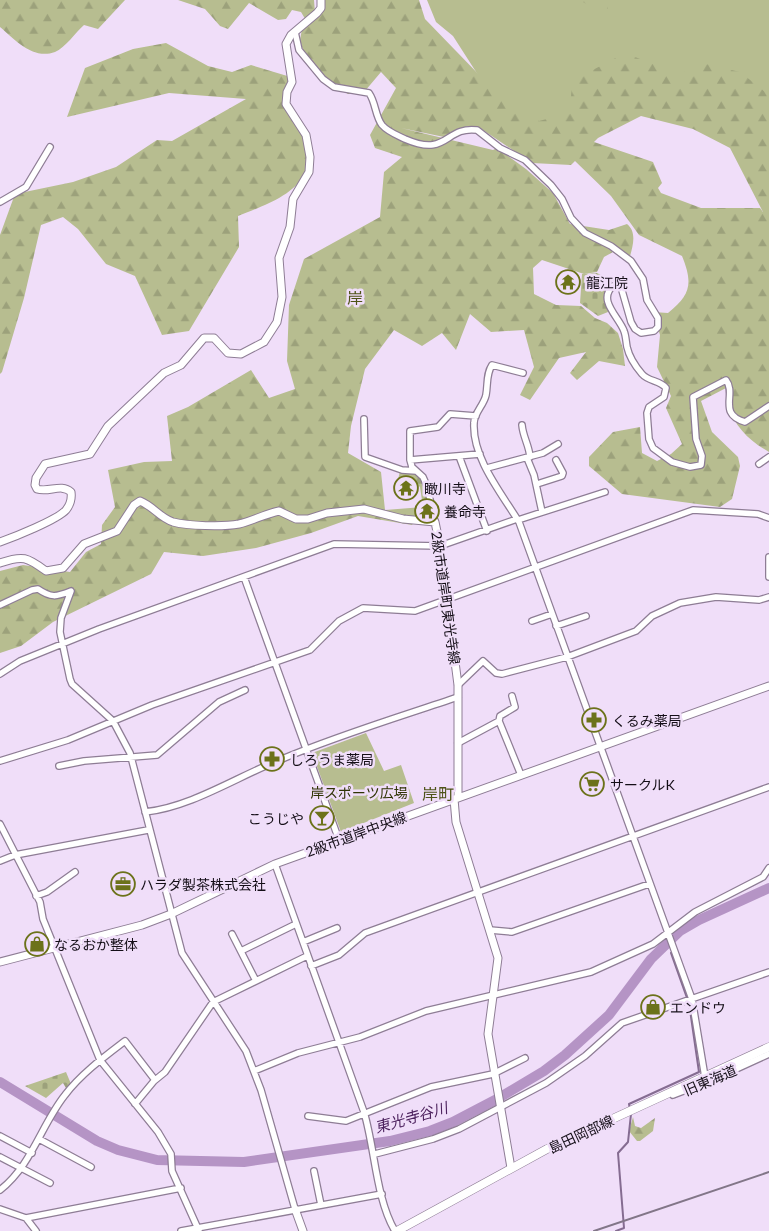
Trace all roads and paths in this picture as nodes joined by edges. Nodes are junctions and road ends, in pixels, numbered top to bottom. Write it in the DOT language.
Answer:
graph roads {
  1 [pos="321,0"];
  2 [pos="295,32"];
  3 [pos="50,148"];
  4 [pos="0,202"];
  5 [pos="523,373"];
  6 [pos="769,406"];
  7 [pos="476,416"];
  8 [pos="364,418"];
  9 [pos="522,425"];
  10 [pos="558,444"];
  11 [pos="480,454"];
  12 [pos="459,456"];
  13 [pos="769,457"];
  14 [pos="528,458"];
  15 [pos="410,460"];
  16 [pos="556,460"];
  17 [pos="759,464"];
  18 [pos="487,468"];
  19 [pos="416,471"];
  20 [pos="537,484"];
  21 [pos="604,492"];
  22 [pos="542,512"];
  23 [pos="769,518"];
  24 [pos="517,520"];
  25 [pos="435,522"];
  26 [pos="487,531"];
  27 [pos="0,542"];
  28 [pos="440,546"];
  29 [pos="769,557"];
  30 [pos="0,563"];
  31 [pos="535,568"];
  32 [pos="244,577"];
  33 [pos="769,577"];
  34 [pos="769,598"];
  35 [pos="448,599"];
  36 [pos="0,605"];
  37 [pos="552,614"];
  38 [pos="586,616"];
  39 [pos="532,622"];
  40 [pos="556,626"];
  41 [pos="63,645"];
  42 [pos="567,657"];
  43 [pos="275,662"];
  44 [pos="0,674"];
  45 [pos="458,685"];
  46 [pos="769,686"];
  47 [pos="244,690"];
  48 [pos="512,696"];
  49 [pos="458,697"];
  50 [pos="113,721"];
  51 [pos="499,721"];
  52 [pos="458,743"];
  53 [pos="600,748"];
  54 [pos="306,750"];
  55 [pos="131,758"];
  56 [pos="0,761"];
  57 [pos="59,766"];
  58 [pos="521,775"];
  59 [pos="769,787"];
  60 [pos="456,798"];
  61 [pos="145,812"];
  62 [pos="0,824"];
  63 [pos="148,830"];
  64 [pos="632,837"];
  65 [pos="339,840"];
  66 [pos="15,856"];
  67 [pos="0,861"];
  68 [pos="275,864"];
  69 [pos="769,868"];
  70 [pos="75,872"];
  71 [pos="650,884"];
  72 [pos="479,892"];
  73 [pos="36,896"];
  74 [pos="171,914"];
  75 [pos="296,924"];
  76 [pos="337,928"];
  77 [pos="490,930"];
  78 [pos="668,933"];
  79 [pos="232,934"];
  80 [pos="303,942"];
  81 [pos="55,948"];
  82 [pos="241,951"];
  83 [pos="307,956"];
  84 [pos="0,962"];
  85 [pos="311,966"];
  86 [pos="769,972"];
  87 [pos="256,981"];
  88 [pos="495,993"];
  89 [pos="692,999"];
  90 [pos="213,1002"];
  91 [pos="339,1043"];
  92 [pos="769,1047"];
  93 [pos="769,1054"];
  94 [pos="525,1058"];
  95 [pos="100,1060"];
  96 [pos="254,1071"];
  97 [pos="493,1074"];
  98 [pos="705,1077"];
  99 [pos="155,1080"];
  100 [pos="650,1102"];
  101 [pos="135,1104"];
  102 [pos="499,1104"];
  103 [pos="364,1112"];
  104 [pos="308,1116"];
  105 [pos="0,1136"];
  106 [pos="39,1139"];
  107 [pos="374,1151"];
  108 [pos="32,1153"];
  109 [pos="0,1157"];
  110 [pos="91,1167"];
  111 [pos="21,1168"];
  112 [pos="511,1168"];
  113 [pos="314,1171"];
  114 [pos="50,1183"];
  115 [pos="181,1188"];
  116 [pos="0,1190"];
  117 [pos="382,1194"];
  118 [pos="321,1204"];
  119 [pos="0,1208"];
  120 [pos="295,1209"];
  121 [pos="26,1218"];
  122 [pos="199,1229"];
  123 [pos="36,1231"];
  124 [pos="181,1231"];
  125 [pos="303,1231"];
  126 [pos="396,1231"];
  1 -- 2 [label="street"];
  2 -- 6 [label="street"];
  2 -- 27 [label="street"];
  3 -- 4 [label="street"];
  5 -- 7 [label="street"];
  7 -- 11 [label="street"];
  7 -- 15 [label="street"];
  8 -- 19 [label="street"];
  9 -- 14 [label="street"];
  10 -- 14 [label="street"];
  11 -- 12 [label="street"];
  11 -- 18 [label="street"];
  12 -- 15 [label="street"];
  12 -- 26 [label="street"];
  13 -- 17 [label="street"];
  14 -- 18 [label="street"];
  14 -- 20 [label="street"];
  15 -- 19 [label="street"];
  16 -- 20 [label="street"];
  18 -- 24 [label="street"];
  19 -- 25 [label="street"];
  20 -- 22 [label="street"];
  21 -- 22 [label="street"];
  22 -- 24 [label="street"];
  23 -- 31 [label="street"];
  24 -- 26 [label="street"];
  24 -- 31 [label="street"];
  25 -- 28 [label="street, 2級市道岸町東光寺線"];
  25 -- 30 [label="street, 2級市道岸町東光寺線"];
  26 -- 28 [label="street"];
  28 -- 32 [label="street"];
  28 -- 35 [label="street, 2級市道岸町東光寺線"];
  29 -- 33 [label="street"];
  31 -- 35 [label="street"];
  31 -- 37 [label="street"];
  32 -- 41 [label="street"];
  32 -- 43 [label="street"];
  34 -- 42 [label="street"];
  35 -- 43 [label="street"];
  35 -- 45 [label="street, 2級市道岸町東光寺線"];
  36 -- 41 [label="street"];
  37 -- 39 [label="street"];
  37 -- 40 [label="street"];
  38 -- 40 [label="street"];
  40 -- 42 [label="street"];
  41 -- 44 [label="street"];
  41 -- 50 [label="street"];
  42 -- 45 [label="street"];
  42 -- 53 [label="street"];
  43 -- 50 [label="street"];
  43 -- 54 [label="street"];
  45 -- 49 [label="street, 2級市道岸町東光寺線"];
  46 -- 53 [label="street, 2級市道岸中央線"];
  47 -- 55 [label="street"];
  48 -- 51 [label="street"];
  49 -- 52 [label="street, 2級市道岸町東光寺線"];
  49 -- 54 [label="street"];
  50 -- 55 [label="street"];
  50 -- 56 [label="street"];
  51 -- 52 [label="street"];
  51 -- 58 [label="street"];
  52 -- 60 [label="street, 2級市道岸町東光寺線"];
  53 -- 58 [label="street, 2級市道岸中央線"];
  53 -- 64 [label="street"];
  54 -- 61 [label="street"];
  54 -- 65 [label="street"];
  55 -- 57 [label="street"];
  55 -- 61 [label="street"];
  58 -- 60 [label="street, 2級市道岸中央線"];
  59 -- 64 [label="street"];
  60 -- 65 [label="street, 2級市道岸中央線"];
  60 -- 72 [label="street, 2級市道岸町東光寺線"];
  61 -- 63 [label="street"];
  62 -- 66 [label="street"];
  63 -- 66 [label="street"];
  63 -- 74 [label="street"];
  64 -- 71 [label="street"];
  64 -- 72 [label="street"];
  65 -- 68 [label="street, 2級市道岸中央線"];
  66 -- 67 [label="street"];
  66 -- 73 [label="street"];
  68 -- 74 [label="street, 2級市道岸中央線"];
  68 -- 75 [label="street"];
  69 -- 78 [label="street"];
  70 -- 73 [label="street"];
  71 -- 77 [label="street"];
  71 -- 78 [label="street"];
  72 -- 77 [label="street, 2級市道岸町東光寺線"];
  72 -- 85 [label="street"];
  73 -- 81 [label="street"];
  74 -- 81 [label="street, 2級市道岸中央線"];
  74 -- 90 [label="street"];
  75 -- 80 [label="street"];
  75 -- 82 [label="street"];
  76 -- 80 [label="street"];
  77 -- 88 [label="street, 2級市道岸町東光寺線"];
  78 -- 88 [label="street"];
  78 -- 89 [label="street"];
  79 -- 82 [label="street"];
  80 -- 83 [label="street"];
  81 -- 84 [label="street, 2級市道岸中央線"];
  81 -- 95 [label="street"];
  82 -- 87 [label="street"];
  83 -- 85 [label="street"];
  83 -- 87 [label="street"];
  85 -- 91 [label="street"];
  86 -- 89 [label="street"];
  87 -- 90 [label="street"];
  88 -- 91 [label="street"];
  88 -- 97 [label="street, 2級市道岸町東光寺線"];
  89 -- 98 [label="street"];
  89 -- 102 [label="street"];
  90 -- 96 [label="street"];
  90 -- 99 [label="street"];
  91 -- 96 [label="street"];
  91 -- 103 [label="street"];
  92 -- 98 [label="main road, 島田岡部線"];
  93 -- 100 [label="street, 旧東海道"];
  94 -- 97 [label="street"];
  95 -- 99 [label="street"];
  95 -- 101 [label="street"];
  95 -- 106 [label="street"];
  96 -- 120 [label="street"];
  97 -- 102 [label="street, 2級市道岸町東光寺線"];
  97 -- 103 [label="street"];
  98 -- 100 [label="main road, 島田岡部線"];
  99 -- 101 [label="street"];
  100 -- 112 [label="main road, 島田岡部線"];
  101 -- 115 [label="street"];
  102 -- 107 [label="street"];
  102 -- 112 [label="street, 2級市道岸町東光寺線"];
  103 -- 104 [label="street"];
  103 -- 107 [label="street"];
  105 -- 108 [label="street"];
  106 -- 108 [label="street"];
  106 -- 110 [label="street"];
  107 -- 117 [label="street"];
  108 -- 111 [label="street"];
  109 -- 111 [label="street"];
  111 -- 114 [label="street"];
  111 -- 116 [label="street"];
  112 -- 126 [label="main road, 島田岡部線"];
  113 -- 118 [label="street"];
  115 -- 121 [label="street"];
  115 -- 122 [label="street"];
  117 -- 118 [label="street"];
  117 -- 126 [label="street"];
  118 -- 120 [label="street"];
  119 -- 121 [label="street"];
  120 -- 122 [label="street"];
  120 -- 125 [label="street"];
  121 -- 123 [label="street"];
  122 -- 124 [label="street"];
}
